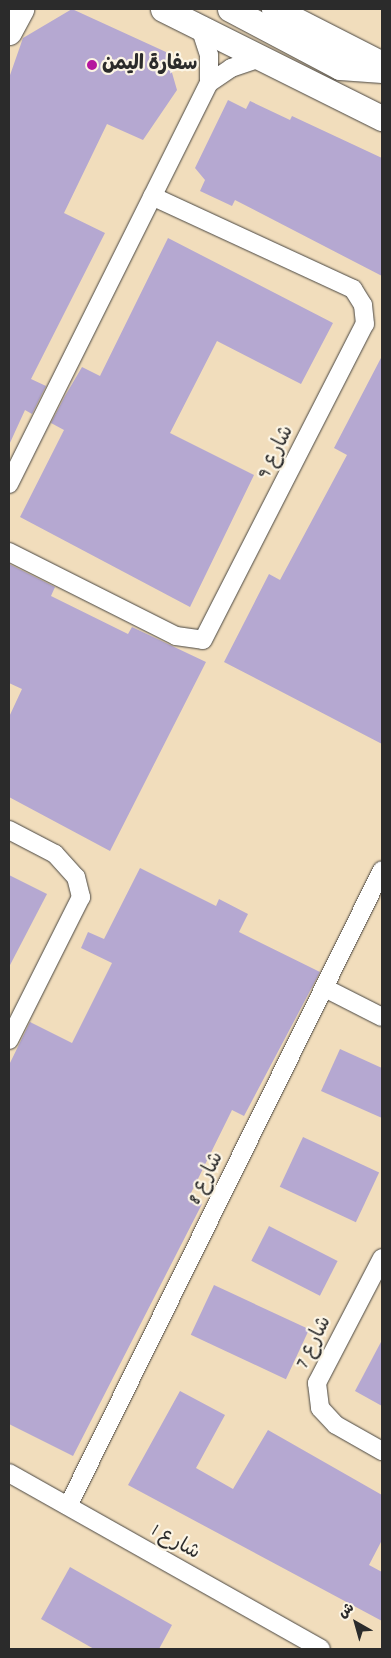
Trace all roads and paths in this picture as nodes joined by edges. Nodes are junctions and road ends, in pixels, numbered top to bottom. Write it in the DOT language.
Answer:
graph roads {
  1 [pos="163,9"];
  2 [pos="230,9"];
  3 [pos="274,9"];
  4 [pos="200,28"];
  5 [pos="257,59"];
  6 [pos="382,64"];
  7 [pos="382,70"];
  8 [pos="209,84"];
  9 [pos="382,99"];
  10 [pos="348,101"];
  11 [pos="382,118"];
  12 [pos="152,196"];
  13 [pos="9,484"];
  14 [pos="9,552"];
  15 [pos="9,830"];
  16 [pos="382,870"];
  17 [pos="325,988"];
  18 [pos="382,1018"];
  19 [pos="9,1040"];
  20 [pos="382,1258"];
  21 [pos="382,1451"];
  22 [pos="9,1472"];
  23 [pos="68,1506"];
  24 [pos="321,1649"];
  1 -- 4 [label="street"];
  2 -- 7 [label="street"];
  3 -- 6 [label="street"];
  4 -- 5 [label="street"];
  4 -- 8 [label="street"];
  5 -- 8 [label="street"];
  5 -- 10 [label="street"];
  8 -- 12 [label="street"];
  9 -- 10 [label="street"];
  10 -- 11 [label="street"];
  12 -- 13 [label="street"];
  12 -- 14 [label="street, شارع 9"];
  15 -- 19 [label="street"];
  16 -- 17 [label="street, شارع 8"];
  17 -- 18 [label="street"];
  17 -- 23 [label="street, شارع 8"];
  20 -- 21 [label="street, شارع 7"];
  22 -- 23 [label="street, شارع 1"];
  23 -- 24 [label="street, شارع 1"];
}
